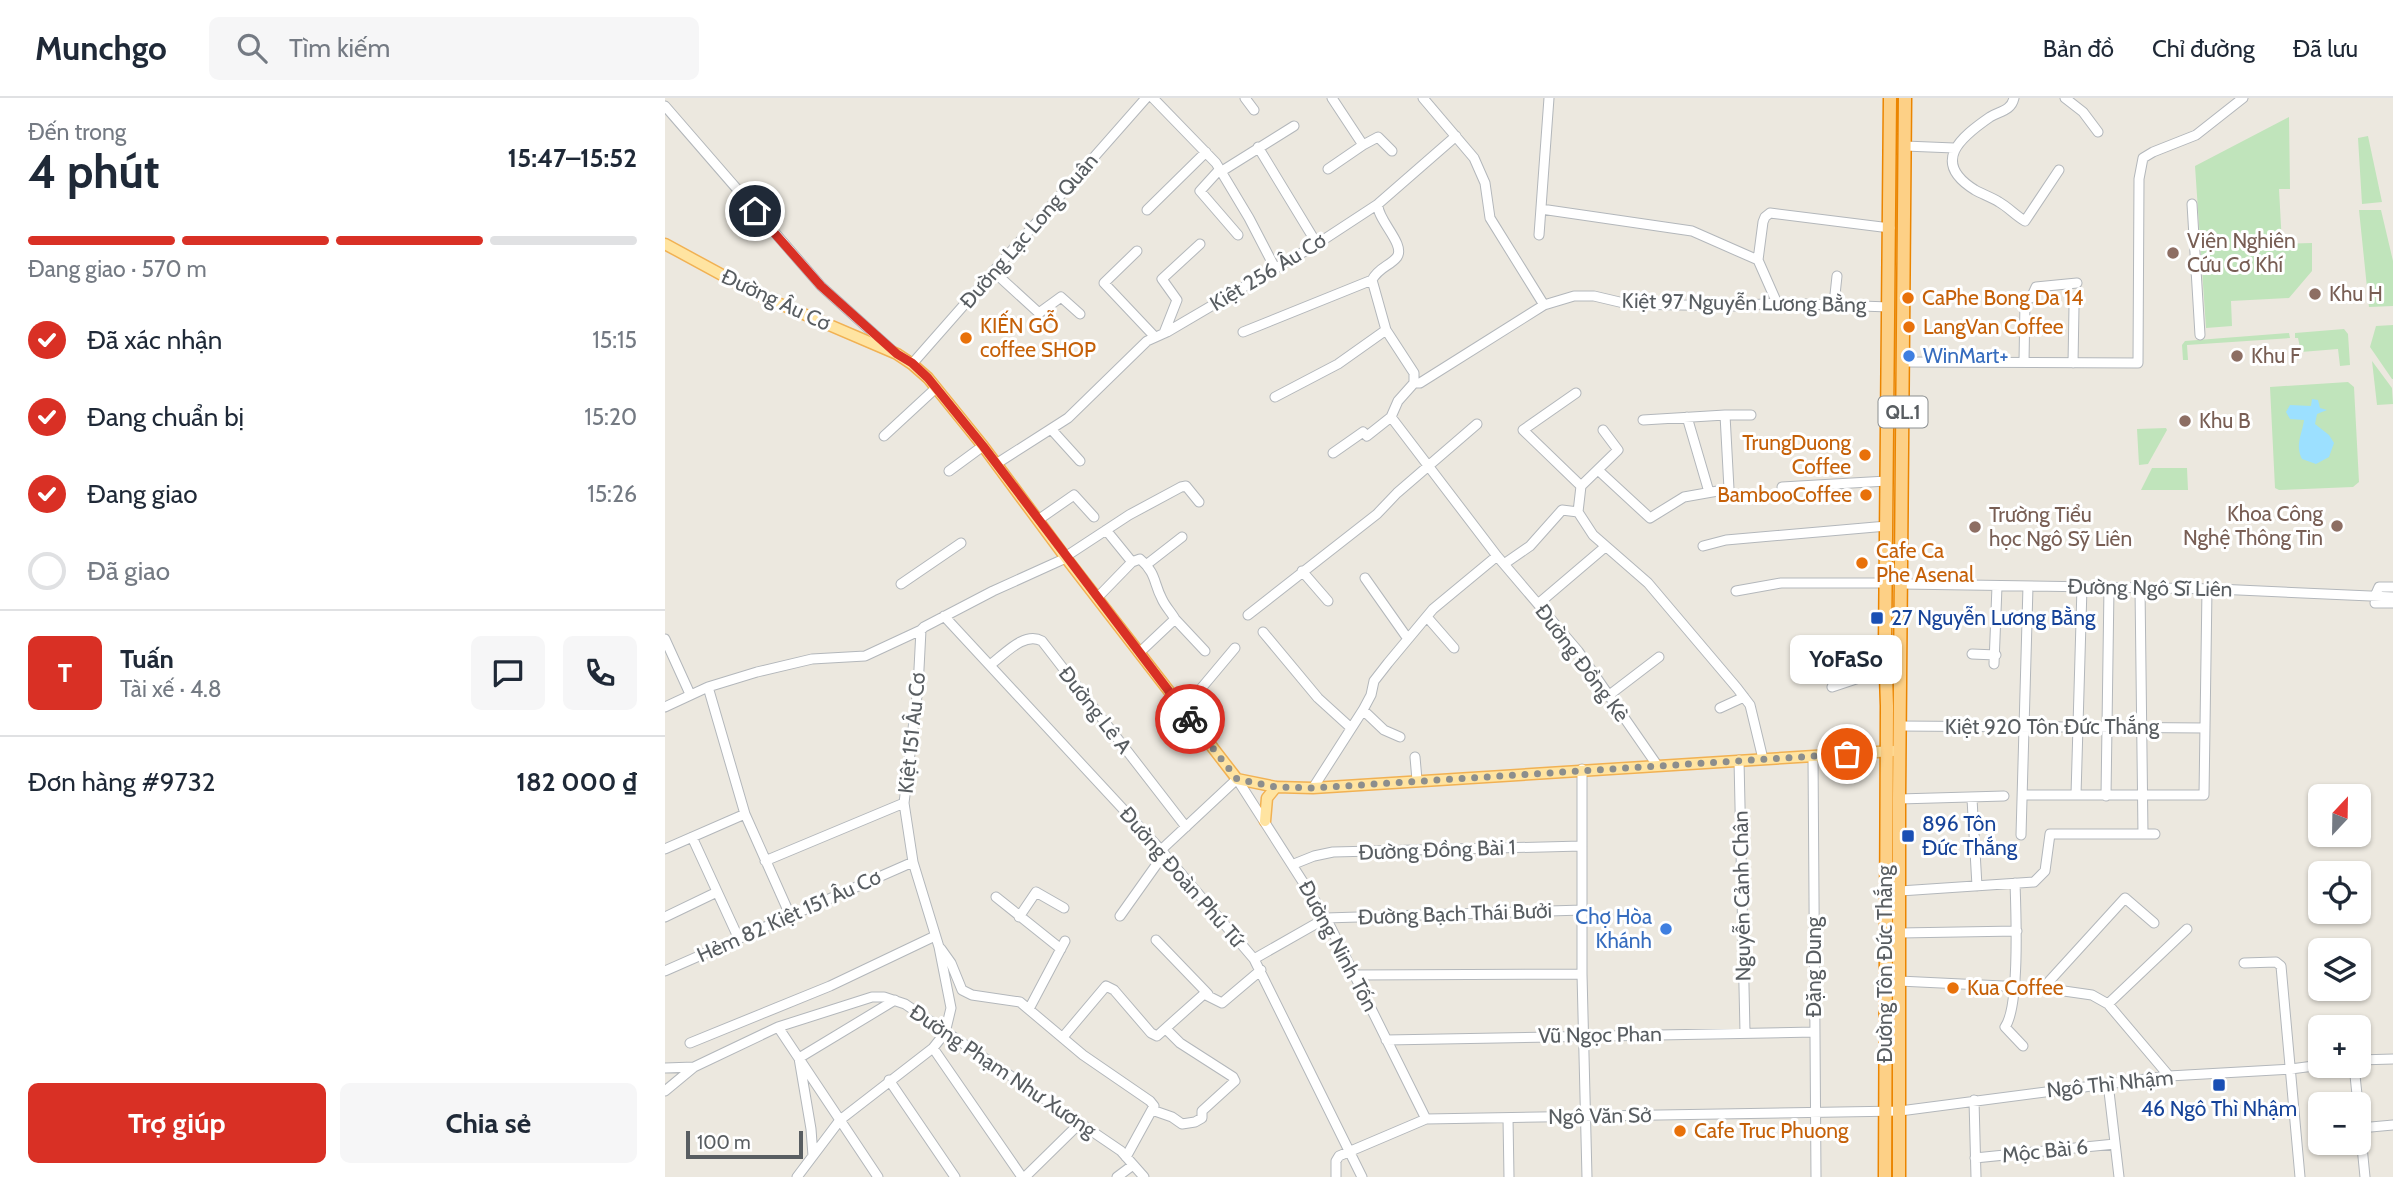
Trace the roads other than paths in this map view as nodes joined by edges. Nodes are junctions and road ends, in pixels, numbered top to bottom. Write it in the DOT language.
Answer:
graph roads {
  1 [pos="1146,98"];
  2 [pos="1153,98"];
  3 [pos="1245,98"];
  4 [pos="1332,98"];
  5 [pos="1423,98"];
  6 [pos="1549,98"];
  7 [pos="1890,98"];
  8 [pos="1905,98"];
  9 [pos="2014,98"];
  10 [pos="2065,98"];
  11 [pos="2238,99"];
  12 [pos="665,106"];
  13 [pos="1254,110"];
  14 [pos="1294,126"];
  15 [pos="2098,132"];
  16 [pos="1456,136"];
  17 [pos="1361,141"];
  18 [pos="1905,146"];
  19 [pos="1258,147"];
  20 [pos="1954,148"];
  21 [pos="1392,151"];
  22 [pos="1206,152"];
  23 [pos="1328,169"];
  24 [pos="1221,170"];
  25 [pos="2059,170"];
  26 [pos="1378,204"];
  27 [pos="2192,204"];
  28 [pos="1541,209"];
  29 [pos="1147,210"];
  30 [pos="1890,228"];
  31 [pos="1238,235"];
  32 [pos="1539,235"];
  33 [pos="1200,244"];
  34 [pos="1317,244"];
  35 [pos="666,247"];
  36 [pos="1137,251"];
  37 [pos="1758,260"];
  38 [pos="1275,268"];
  39 [pos="993,271"];
  40 [pos="1837,276"];
  41 [pos="1372,280"];
  42 [pos="2077,283"];
  43 [pos="1777,303"];
  44 [pos="1834,304"];
  45 [pos="1544,305"];
  46 [pos="1889,307"];
  47 [pos="2074,307"];
  48 [pos="1080,314"];
  49 [pos="1386,330"];
  50 [pos="1243,332"];
  51 [pos="1160,335"];
  52 [pos="2200,335"];
  53 [pos="897,354"];
  54 [pos="1903,362"];
  55 [pos="2024,362"];
  56 [pos="912,363"];
  57 [pos="2073,363"];
  58 [pos="1414,383"];
  59 [pos="936,388"];
  60 [pos="1576,394"];
  61 [pos="1275,397"];
  62 [pos="1724,415"];
  63 [pos="1751,415"];
  64 [pos="1391,417"];
  65 [pos="1688,417"];
  66 [pos="1643,420"];
  67 [pos="1477,424"];
  68 [pos="1051,429"];
  69 [pos="1603,430"];
  70 [pos="884,436"];
  71 [pos="983,446"];
  72 [pos="1333,453"];
  73 [pos="1080,461"];
  74 [pos="996,464"];
  75 [pos="1429,466"];
  76 [pos="1598,470"];
  77 [pos="949,471"];
  78 [pos="1887,481"];
  79 [pos="1581,486"];
  80 [pos="1782,487"];
  81 [pos="1709,492"];
  82 [pos="1887,496"];
  83 [pos="1902,496"];
  84 [pos="1199,502"];
  85 [pos="1578,512"];
  86 [pos="1094,517"];
  87 [pos="1038,520"];
  88 [pos="1887,526"];
  89 [pos="1106,530"];
  90 [pos="1182,537"];
  91 [pos="961,543"];
  92 [pos="1703,546"];
  93 [pos="1605,547"];
  94 [pos="1497,556"];
  95 [pos="1065,557"];
  96 [pos="1132,562"];
  97 [pos="1504,564"];
  98 [pos="1146,565"];
  99 [pos="1302,571"];
  100 [pos="1365,578"];
  101 [pos="1886,583"];
  102 [pos="901,584"];
  103 [pos="1901,584"];
  104 [pos="1997,586"];
  105 [pos="2028,586"];
  106 [pos="2082,587"];
  107 [pos="2109,587"];
  108 [pos="2393,587"];
  109 [pos="2140,588"];
  110 [pos="2207,589"];
  111 [pos="1736,591"];
  112 [pos="1097,598"];
  113 [pos="2381,598"];
  114 [pos="1328,601"];
  115 [pos="2393,603"];
  116 [pos="1538,604"];
  117 [pos="1248,615"];
  118 [pos="944,616"];
  119 [pos="1427,617"];
  120 [pos="1175,619"];
  121 [pos="921,631"];
  122 [pos="1263,632"];
  123 [pos="665,639"];
  124 [pos="1408,639"];
  125 [pos="1235,648"];
  126 [pos="1454,648"];
  127 [pos="1205,651"];
  128 [pos="1139,653"];
  129 [pos="1972,654"];
  130 [pos="1659,657"];
  131 [pos="990,665"];
  132 [pos="1885,676"];
  133 [pos="708,687"];
  134 [pos="1832,687"];
  135 [pos="691,694"];
  136 [pos="1608,695"];
  137 [pos="1744,697"];
  138 [pos="665,707"];
  139 [pos="1720,708"];
  140 [pos="1183,710"];
  141 [pos="1363,710"];
  142 [pos="1900,726"];
  143 [pos="2025,726"];
  144 [pos="2077,727"];
  145 [pos="2108,727"];
  146 [pos="2143,727"];
  147 [pos="1351,728"];
  148 [pos="2204,728"];
  149 [pos="1401,737"];
  150 [pos="1893,751"];
  151 [pos="1813,756"];
  152 [pos="1415,757"];
  153 [pos="1763,759"];
  154 [pos="1739,760"];
  155 [pos="1657,765"];
  156 [pos="1582,769"];
  157 [pos="1237,779"];
  158 [pos="1417,780"];
  159 [pos="1276,787"];
  160 [pos="1313,788"];
  161 [pos="2023,794"];
  162 [pos="2142,795"];
  163 [pos="2004,796"];
  164 [pos="2076,796"];
  165 [pos="2106,796"];
  166 [pos="1899,799"];
  167 [pos="1972,799"];
  168 [pos="904,803"];
  169 [pos="745,814"];
  170 [pos="1265,821"];
  171 [pos="1186,827"];
  172 [pos="2143,834"];
  173 [pos="2155,834"];
  174 [pos="2021,835"];
  175 [pos="692,837"];
  176 [pos="1582,846"];
  177 [pos="665,849"];
  178 [pos="1163,852"];
  179 [pos="765,861"];
  180 [pos="913,862"];
  181 [pos="1294,864"];
  182 [pos="2015,883"];
  183 [pos="1977,886"];
  184 [pos="1900,891"];
  185 [pos="717,892"];
  186 [pos="996,897"];
  187 [pos="1064,908"];
  188 [pos="1583,910"];
  189 [pos="790,915"];
  190 [pos="665,916"];
  191 [pos="1120,916"];
  192 [pos="1020,917"];
  193 [pos="1327,918"];
  194 [pos="2154,923"];
  195 [pos="2187,929"];
  196 [pos="2017,931"];
  197 [pos="1900,933"];
  198 [pos="935,936"];
  199 [pos="739,937"];
  200 [pos="1156,940"];
  201 [pos="939,947"];
  202 [pos="1254,959"];
  203 [pos="2244,963"];
  204 [pos="1261,970"];
  205 [pos="665,971"];
  206 [pos="1582,974"];
  207 [pos="1354,975"];
  208 [pos="1899,981"];
  209 [pos="2013,986"];
  210 [pos="2043,988"];
  211 [pos="1208,994"];
  212 [pos="895,1000"];
  213 [pos="2108,1004"];
  214 [pos="1029,1009"];
  215 [pos="778,1027"];
  216 [pos="1166,1029"];
  217 [pos="1745,1032"];
  218 [pos="1815,1032"];
  219 [pos="945,1033"];
  220 [pos="1584,1035"];
  221 [pos="1063,1037"];
  222 [pos="1386,1040"];
  223 [pos="689,1043"];
  224 [pos="2023,1046"];
  225 [pos="933,1048"];
  226 [pos="799,1058"];
  227 [pos="2393,1059"];
  228 [pos="2371,1060"];
  229 [pos="694,1067"];
  230 [pos="2308,1067"];
  231 [pos="665,1068"];
  232 [pos="2291,1069"];
  233 [pos="2169,1076"];
  234 [pos="889,1080"];
  235 [pos="2108,1083"];
  236 [pos="665,1091"];
  237 [pos="1974,1100"];
  238 [pos="1151,1111"];
  239 [pos="1815,1111"];
  240 [pos="1885,1111"];
  241 [pos="1900,1111"];
  242 [pos="1587,1116"];
  243 [pos="1509,1118"];
  244 [pos="1426,1119"];
  245 [pos="840,1120"];
  246 [pos="1079,1124"];
  247 [pos="2393,1125"];
  248 [pos="2371,1127"];
  249 [pos="2115,1144"];
  250 [pos="1349,1151"];
  251 [pos="2363,1155"];
  252 [pos="813,1156"];
  253 [pos="1126,1157"];
  254 [pos="1975,1158"];
  255 [pos="1133,1165"];
  256 [pos="797,1177"];
  257 [pos="878,1177"];
  258 [pos="955,1177"];
  259 [pos="1023,1177"];
  260 [pos="1117,1177"];
  261 [pos="1144,1177"];
  262 [pos="1336,1177"];
  263 [pos="1362,1177"];
  264 [pos="1509,1177"];
  265 [pos="1587,1177"];
  266 [pos="1817,1177"];
  267 [pos="1885,1177"];
  268 [pos="1899,1177"];
  269 [pos="1976,1177"];
  270 [pos="2119,1177"];
  271 [pos="2299,1177"];
  272 [pos="2365,1177"];
  1 -- 39 [label="street, Đường Lạc Long Quân"];
  2 -- 22 [label="street"];
  3 -- 13 [label="street"];
  4 -- 17 [label="street"];
  5 -- 16 [label="street"];
  6 -- 28 [label="street"];
  7 -- 30 [label="highway, QL.1"];
  8 -- 18 [label="highway, QL.1"];
  9 -- 20 [label="street"];
  10 -- 15 [label="street"];
  11 -- 57 [label="street"];
  12 -- 53 [label="street"];
  14 -- 19 [label="street"];
  16 -- 26 [label="street"];
  16 -- 45 [label="street"];
  17 -- 21 [label="street"];
  17 -- 23 [label="street"];
  18 -- 20 [label="street"];
  18 -- 54 [label="highway, QL.1"];
  19 -- 24 [label="street"];
  19 -- 34 [label="street"];
  20 -- 25 [label="street"];
  22 -- 24 [label="street"];
  22 -- 29 [label="street"];
  24 -- 31 [label="street"];
  24 -- 38 [label="street"];
  26 -- 34 [label="street, Kiệt 256 Âu Cơ"];
  26 -- 41 [label="street"];
  27 -- 52 [label="street"];
  28 -- 32 [label="street"];
  28 -- 37 [label="street"];
  30 -- 37 [label="street"];
  30 -- 46 [label="highway, QL.1"];
  33 -- 51 [label="street"];
  34 -- 38 [label="street, Kiệt 256 Âu Cơ"];
  35 -- 53 [label="main road, Đường Âu Cơ"];
  36 -- 51 [label="street"];
  37 -- 43 [label="street"];
  38 -- 51 [label="street, Kiệt 256 Âu Cơ"];
  39 -- 48 [label="street"];
  39 -- 56 [label="street, Đường Lạc Long Quân"];
  40 -- 44 [label="street"];
  41 -- 49 [label="street"];
  41 -- 50 [label="street"];
  42 -- 55 [label="street"];
  43 -- 44 [label="street, Kiệt 97 Nguyễn Lương Bằng"];
  43 -- 45 [label="street, Kiệt 97 Nguyễn Lương Bằng"];
  44 -- 46 [label="street, Kiệt 97 Nguyễn Lương Bằng"];
  45 -- 58 [label="street, Kiệt 97 Nguyễn Lương Bằng"];
  46 -- 78 [label="highway, QL.1"];
  47 -- 57 [label="street"];
  49 -- 58 [label="street"];
  49 -- 61 [label="street"];
  51 -- 68 [label="street, Kiệt 256 Âu Cơ"];
  53 -- 56 [label="main road, Đường Âu Cơ"];
  54 -- 55 [label="street"];
  54 -- 83 [label="highway, QL.1"];
  55 -- 57 [label="street"];
  56 -- 59 [label="main road, Đường Âu Cơ"];
  58 -- 64 [label="street"];
  59 -- 70 [label="street"];
  59 -- 71 [label="main road, Đường Âu Cơ"];
  60 -- 79 [label="street"];
  62 -- 63 [label="street"];
  62 -- 65 [label="street"];
  62 -- 81 [label="street"];
  64 -- 72 [label="street"];
  64 -- 75 [label="street, Đường Đồng Kè"];
  65 -- 66 [label="street"];
  65 -- 81 [label="street"];
  67 -- 75 [label="street"];
  68 -- 73 [label="street"];
  68 -- 74 [label="street, Kiệt 256 Âu Cơ"];
  69 -- 76 [label="street"];
  71 -- 74 [label="main road, Đường Âu Cơ"];
  71 -- 77 [label="street"];
  74 -- 87 [label="main road, Đường Âu Cơ"];
  75 -- 94 [label="street, Đường Đồng Kè"];
  75 -- 99 [label="street"];
  76 -- 79 [label="street"];
  76 -- 81 [label="street"];
  78 -- 80 [label="street"];
  78 -- 82 [label="highway, QL.1"];
  79 -- 85 [label="street"];
  82 -- 83 [label="highway"];
  82 -- 88 [label="highway, QL.1"];
  83 -- 103 [label="highway, QL.1"];
  84 -- 89 [label="street"];
  85 -- 93 [label="street"];
  85 -- 97 [label="street"];
  86 -- 87 [label="street"];
  87 -- 95 [label="main road, Đường Âu Cơ"];
  88 -- 92 [label="street"];
  88 -- 101 [label="highway, QL.1"];
  89 -- 95 [label="street"];
  89 -- 96 [label="street"];
  90 -- 98 [label="street"];
  91 -- 102 [label="street"];
  93 -- 116 [label="street"];
  93 -- 137 [label="street"];
  94 -- 97 [label="street, Đường Đồng Kè"];
  94 -- 119 [label="street"];
  95 -- 112 [label="main road, Đường Âu Cơ"];
  95 -- 118 [label="street"];
  96 -- 98 [label="street"];
  96 -- 112 [label="street"];
  97 -- 116 [label="street, Đường Đồng Kè"];
  98 -- 120 [label="street"];
  99 -- 114 [label="street"];
  99 -- 117 [label="street"];
  100 -- 124 [label="street"];
  101 -- 111 [label="street"];
  101 -- 132 [label="highway, QL.1"];
  103 -- 104 [label="street, Đường Ngô Sĩ Liên"];
  103 -- 142 [label="highway, QL.1"];
  104 -- 105 [label="street, Đường Ngô Sĩ Liên"];
  104 -- 129 [label="street"];
  105 -- 106 [label="street, Đường Ngô Sĩ Liên"];
  105 -- 143 [label="street"];
  106 -- 107 [label="street, Đường Ngô Sĩ Liên"];
  106 -- 144 [label="street"];
  107 -- 109 [label="street, Đường Ngô Sĩ Liên"];
  107 -- 145 [label="street"];
  108 -- 113 [label="street, Đường Ngô Sĩ Liên"];
  109 -- 110 [label="street, Đường Ngô Sĩ Liên"];
  109 -- 146 [label="street"];
  110 -- 113 [label="street, Đường Ngô Sĩ Liên"];
  110 -- 148 [label="street"];
  112 -- 128 [label="main road, Đường Âu Cơ"];
  113 -- 115 [label="street"];
  116 -- 136 [label="street, Đường Đồng Kè"];
  118 -- 121 [label="street"];
  118 -- 131 [label="street, Đường Đoàn Phú Tứ"];
  119 -- 124 [label="street"];
  119 -- 126 [label="street"];
  120 -- 127 [label="street"];
  120 -- 128 [label="street"];
  121 -- 133 [label="street"];
  121 -- 168 [label="street, Kiệt 151 Âu Cơ"];
  122 -- 147 [label="street"];
  123 -- 135 [label="street"];
  124 -- 141 [label="street"];
  125 -- 140 [label="street"];
  128 -- 140 [label="main road, Đường Âu Cơ"];
  130 -- 136 [label="street"];
  131 -- 171 [label="street, Đường Lê A"];
  131 -- 178 [label="street, Đường Đoàn Phú Tứ"];
  132 -- 134 [label="street"];
  132 -- 150 [label="highway, QL.1"];
  133 -- 135 [label="street"];
  133 -- 169 [label="street"];
  135 -- 138 [label="street"];
  136 -- 155 [label="street, Đường Đồng Kè"];
  137 -- 139 [label="street"];
  137 -- 153 [label="street"];
  140 -- 157 [label="main road, Đường Âu Cơ"];
  141 -- 147 [label="street"];
  141 -- 149 [label="street"];
  142 -- 143 [label="street, Kiệt 920 Tôn Đức Thắng"];
  142 -- 150 [label="highway, QL.1"];
  143 -- 144 [label="street, Kiệt 920 Tôn Đức Thắng"];
  143 -- 161 [label="street"];
  144 -- 145 [label="street, Kiệt 920 Tôn Đức Thắng"];
  144 -- 164 [label="street"];
  145 -- 146 [label="street, Kiệt 920 Tôn Đức Thắng"];
  145 -- 165 [label="street"];
  146 -- 148 [label="street, Kiệt 920 Tôn Đức Thắng"];
  146 -- 162 [label="street"];
  147 -- 160 [label="street"];
  148 -- 162 [label="street"];
  150 -- 151 [label="main road"];
  150 -- 166 [label="highway, Đường Tôn Đức Thắng / QL.1"];
  150 -- 240 [label="highway, Đường Tôn Đức Thắng / QL.1"];
  151 -- 153 [label="main road"];
  151 -- 218 [label="street, Đặng Dung"];
  152 -- 158 [label="street"];
  153 -- 154 [label="main road"];
  154 -- 155 [label="main road"];
  154 -- 217 [label="street, Nguyễn Cảnh Chân"];
  155 -- 156 [label="main road"];
  156 -- 158 [label="main road"];
  156 -- 176 [label="street"];
  157 -- 159 [label="main road"];
  157 -- 170 [label="street, Đường Ninh Tốn"];
  157 -- 171 [label="street"];
  158 -- 160 [label="main road"];
  159 -- 160 [label="main road"];
  159 -- 170 [label="main road"];
  161 -- 164 [label="street"];
  161 -- 174 [label="street"];
  162 -- 165 [label="street"];
  162 -- 172 [label="street"];
  163 -- 167 [label="street"];
  164 -- 165 [label="street"];
  166 -- 167 [label="street"];
  166 -- 184 [label="highway, Đường Tôn Đức Thắng / QL.1"];
  167 -- 183 [label="street"];
  168 -- 179 [label="street"];
  168 -- 180 [label="street, Kiệt 151 Âu Cơ"];
  169 -- 175 [label="street"];
  169 -- 179 [label="street"];
  170 -- 181 [label="street, Đường Ninh Tốn"];
  171 -- 178 [label="street"];
  172 -- 173 [label="street"];
  172 -- 182 [label="street"];
  175 -- 177 [label="street"];
  175 -- 185 [label="street"];
  176 -- 181 [label="street, Đường Đồng Bài 1"];
  176 -- 188 [label="street"];
  178 -- 191 [label="street"];
  178 -- 202 [label="street, Đường Đoàn Phú Tứ"];
  179 -- 189 [label="street"];
  180 -- 189 [label="street, Hẻm 82 Kiệt 151 Âu Cơ"];
  180 -- 198 [label="street, Kiệt 151 Âu Cơ"];
  181 -- 193 [label="street, Đường Ninh Tốn"];
  182 -- 183 [label="street"];
  182 -- 196 [label="street"];
  183 -- 184 [label="street"];
  184 -- 197 [label="highway, Đường Tôn Đức Thắng / QL.1"];
  185 -- 190 [label="street"];
  185 -- 199 [label="street"];
  186 -- 192 [label="street"];
  187 -- 192 [label="street"];
  188 -- 193 [label="street, Đường Bạch Thái Bưởi"];
  188 -- 206 [label="street"];
  189 -- 199 [label="street, Hẻm 82 Kiệt 151 Âu Cơ"];
  192 -- 214 [label="street"];
  193 -- 202 [label="street, Đường Bạch Thái Bưởi"];
  193 -- 207 [label="street, Đường Ninh Tốn"];
  194 -- 210 [label="street"];
  195 -- 213 [label="street"];
  196 -- 197 [label="street"];
  196 -- 209 [label="street"];
  197 -- 208 [label="highway, Đường Tôn Đức Thắng / QL.1"];
  198 -- 201 [label="street, Kiệt 151 Âu Cơ"];
  198 -- 223 [label="street"];
  199 -- 205 [label="street, Hẻm 82 Kiệt 151 Âu Cơ"];
  200 -- 211 [label="street"];
  201 -- 214 [label="street"];
  201 -- 219 [label="street, Kiệt 151 Âu Cơ"];
  202 -- 204 [label="street, Đường Đoàn Phú Tứ"];
  203 -- 232 [label="street"];
  204 -- 211 [label="street"];
  204 -- 250 [label="street, Đường Đoàn Phú Tứ"];
  206 -- 207 [label="street"];
  206 -- 220 [label="street"];
  207 -- 222 [label="street, Đường Ninh Tốn"];
  208 -- 209 [label="street"];
  208 -- 241 [label="highway, Đường Tôn Đức Thắng / QL.1"];
  209 -- 210 [label="street"];
  209 -- 224 [label="street"];
  210 -- 213 [label="street"];
  211 -- 216 [label="street"];
  212 -- 215 [label="street, Đường Phạm Như Xương"];
  212 -- 219 [label="street, Đường Phạm Như Xương"];
  212 -- 226 [label="street"];
  213 -- 233 [label="street"];
  214 -- 221 [label="street"];
  215 -- 226 [label="street"];
  215 -- 229 [label="street, Đường Phạm Như Xương"];
  216 -- 221 [label="street"];
  216 -- 238 [label="street"];
  217 -- 218 [label="street, Vũ Ngọc Phan"];
  217 -- 220 [label="street, Vũ Ngọc Phan"];
  218 -- 239 [label="street, Đặng Dung"];
  219 -- 225 [label="street"];
  219 -- 246 [label="street, Đường Phạm Như Xương"];
  220 -- 222 [label="street, Vũ Ngọc Phan"];
  220 -- 242 [label="street"];
  221 -- 238 [label="street"];
  222 -- 244 [label="street, Đường Ninh Tốn"];
  225 -- 234 [label="street"];
  225 -- 259 [label="street"];
  226 -- 245 [label="street"];
  226 -- 252 [label="street"];
  227 -- 228 [label="street"];
  229 -- 231 [label="street"];
  229 -- 236 [label="street"];
  230 -- 232 [label="street, Ngô Thì Nhậm"];
  232 -- 233 [label="street, Ngô Thì Nhậm"];
  232 -- 271 [label="street"];
  233 -- 235 [label="street, Ngô Thì Nhậm"];
  234 -- 245 [label="street"];
  234 -- 258 [label="street"];
  235 -- 237 [label="street, Ngô Thì Nhậm"];
  235 -- 249 [label="street"];
  237 -- 241 [label="street, Ngô Thì Nhậm"];
  237 -- 254 [label="street"];
  238 -- 253 [label="street"];
  239 -- 240 [label="street, Ngô Văn Sở"];
  239 -- 242 [label="street, Ngô Văn Sở"];
  239 -- 266 [label="street, Đặng Dung"];
  240 -- 241 [label="street, Ngô Văn Sở"];
  240 -- 267 [label="highway, Đường Tôn Đức Thắng / QL.1"];
  241 -- 268 [label="highway, Đường Tôn Đức Thắng / QL.1"];
  242 -- 243 [label="street, Ngô Văn Sở"];
  242 -- 265 [label="street"];
  243 -- 244 [label="street, Ngô Văn Sở"];
  243 -- 264 [label="street"];
  244 -- 250 [label="street"];
  245 -- 252 [label="street"];
  245 -- 257 [label="street"];
  246 -- 253 [label="street, Đường Phạm Như Xương"];
  246 -- 259 [label="street"];
  247 -- 248 [label="street"];
  249 -- 254 [label="street, Mộc Bài 6"];
  249 -- 270 [label="street"];
  250 -- 262 [label="street"];
  250 -- 263 [label="street, Đường Đoàn Phú Tứ"];
  251 -- 272 [label="street"];
  252 -- 256 [label="street"];
  253 -- 255 [label="street, Đường Phạm Như Xương"];
  254 -- 269 [label="street"];
  255 -- 260 [label="street"];
  255 -- 261 [label="street, Đường Phạm Như Xương"];
}
